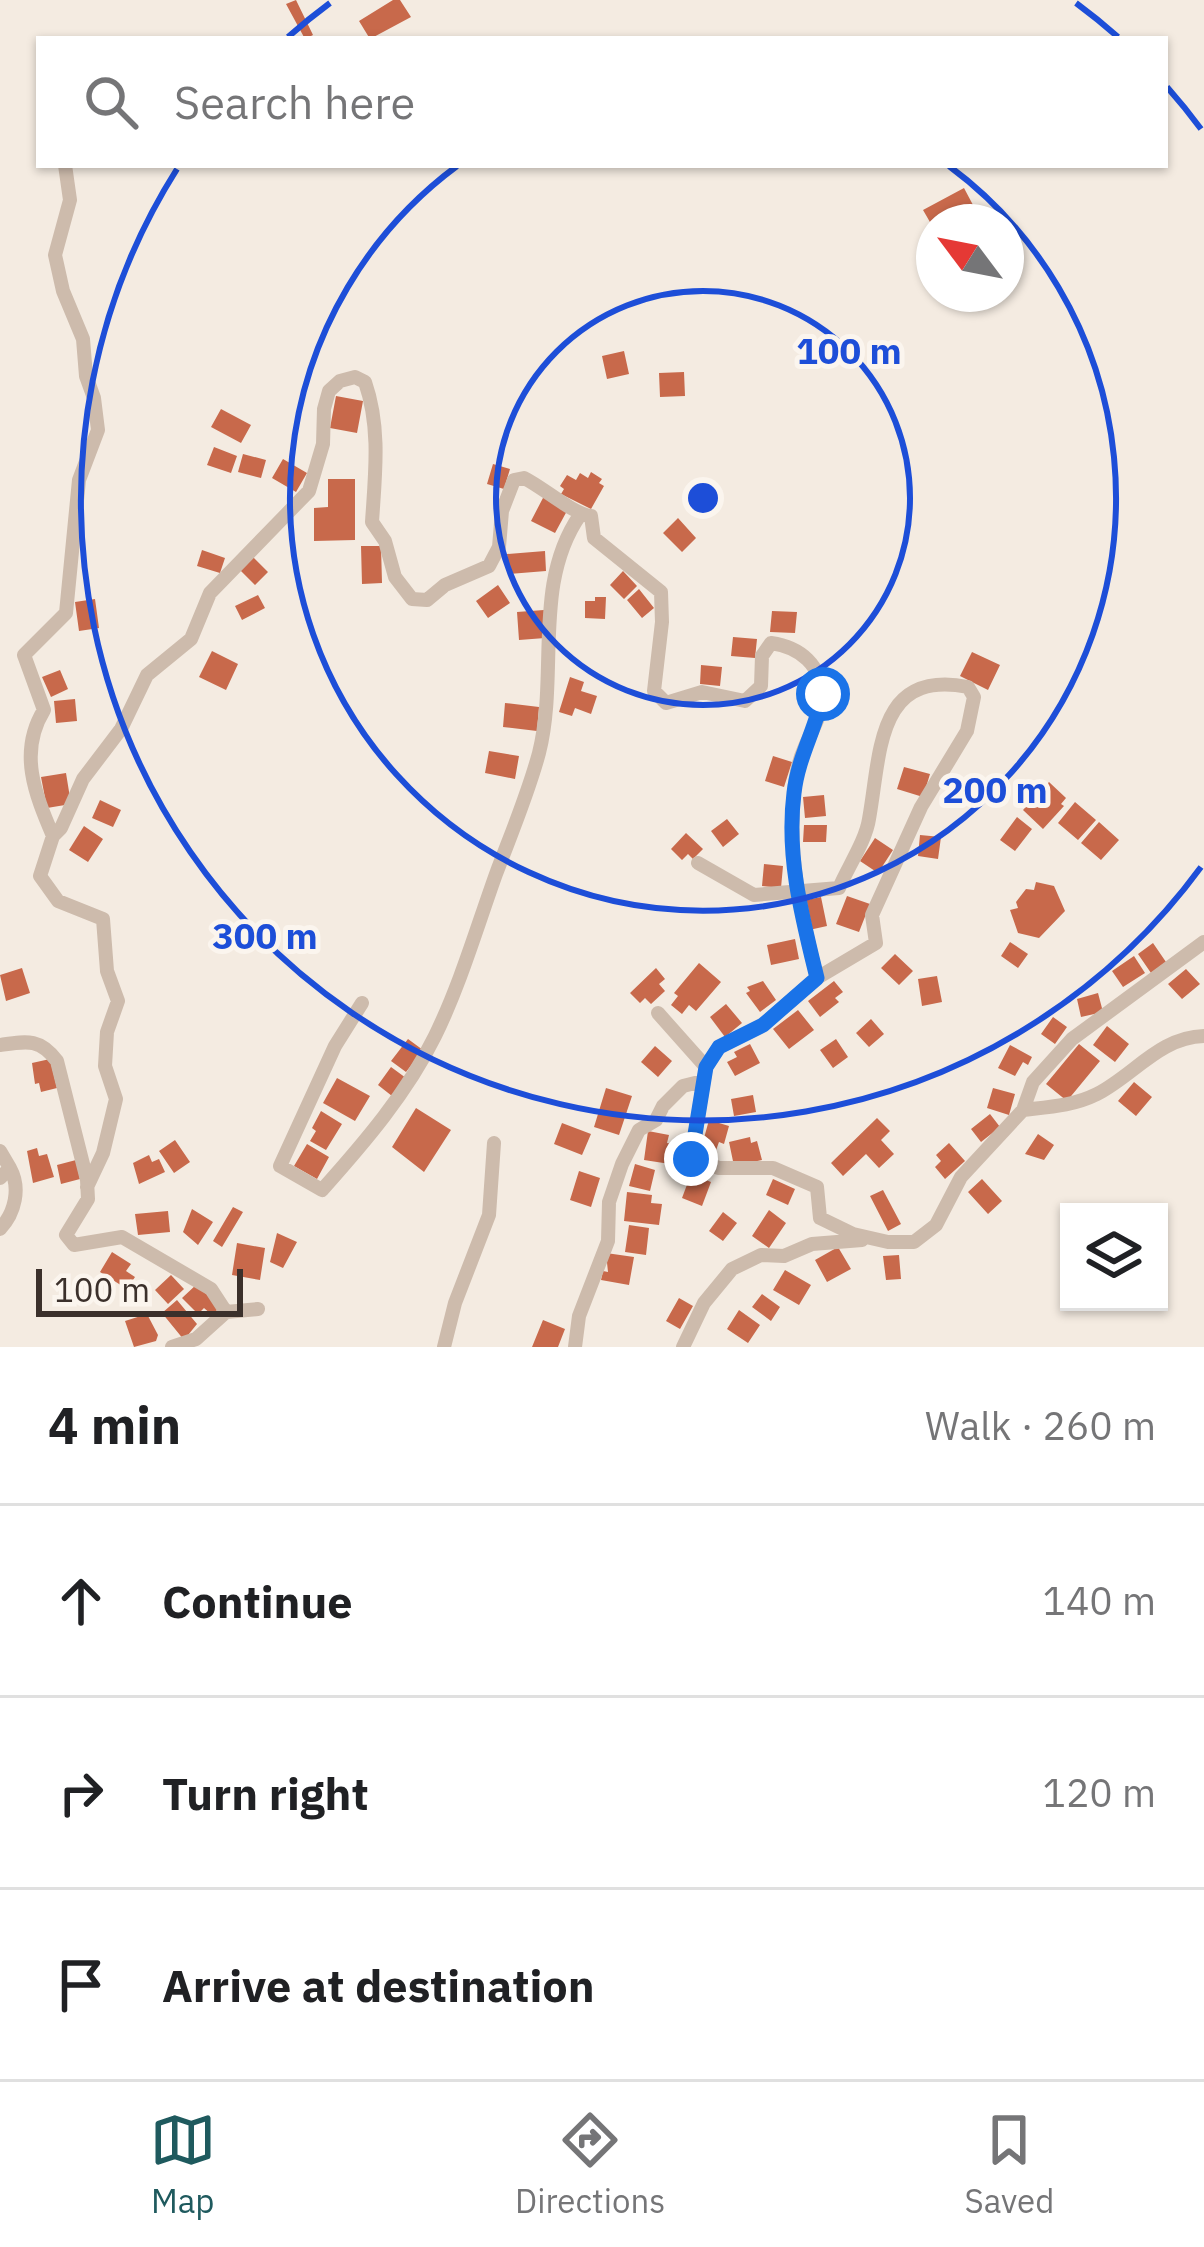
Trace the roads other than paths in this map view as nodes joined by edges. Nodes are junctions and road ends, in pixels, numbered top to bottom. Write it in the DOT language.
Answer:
graph roads {
  1 [pos="65,168"];
  2 [pos="580,515"];
  3 [pos="53,836"];
  4 [pos="698,863"];
  5 [pos="795,889"];
  6 [pos="1204,942"];
  7 [pos="817,978"];
  8 [pos="362,1004"];
  9 [pos="658,1013"];
  10 [pos="1204,1036"];
  11 [pos="0,1045"];
  12 [pos="704,1074"];
  13 [pos="1023,1110"];
  14 [pos="494,1143"];
  15 [pos="0,1151"];
  16 [pos="5,1173"];
  17 [pos="87,1187"];
  18 [pos="0,1229"];
  19 [pos="876,1239"];
  20 [pos="258,1309"];
  21 [pos="226,1312"];
  22 [pos="172,1347"];
  23 [pos="444,1347"];
  24 [pos="575,1347"];
  25 [pos="683,1347"];
  1 -- 3 [label="street"];
  2 -- 3 [label="street"];
  2 -- 5 [label="street"];
  2 -- 8 [label="street"];
  3 -- 17 [label="street"];
  4 -- 5 [label="street"];
  5 -- 7 [label="street"];
  5 -- 7 [label="street"];
  6 -- 13 [label="street"];
  7 -- 12 [label="street"];
  9 -- 12 [label="street"];
  10 -- 13 [label="street"];
  11 -- 17 [label="street"];
  12 -- 19 [label="street"];
  12 -- 24 [label="street"];
  13 -- 19 [label="street"];
  14 -- 23 [label="street"];
  15 -- 16 [label="street"];
  16 -- 18 [label="street"];
  17 -- 21 [label="street"];
  19 -- 25 [label="street"];
  20 -- 21 [label="street"];
  21 -- 22 [label="street"];
}
